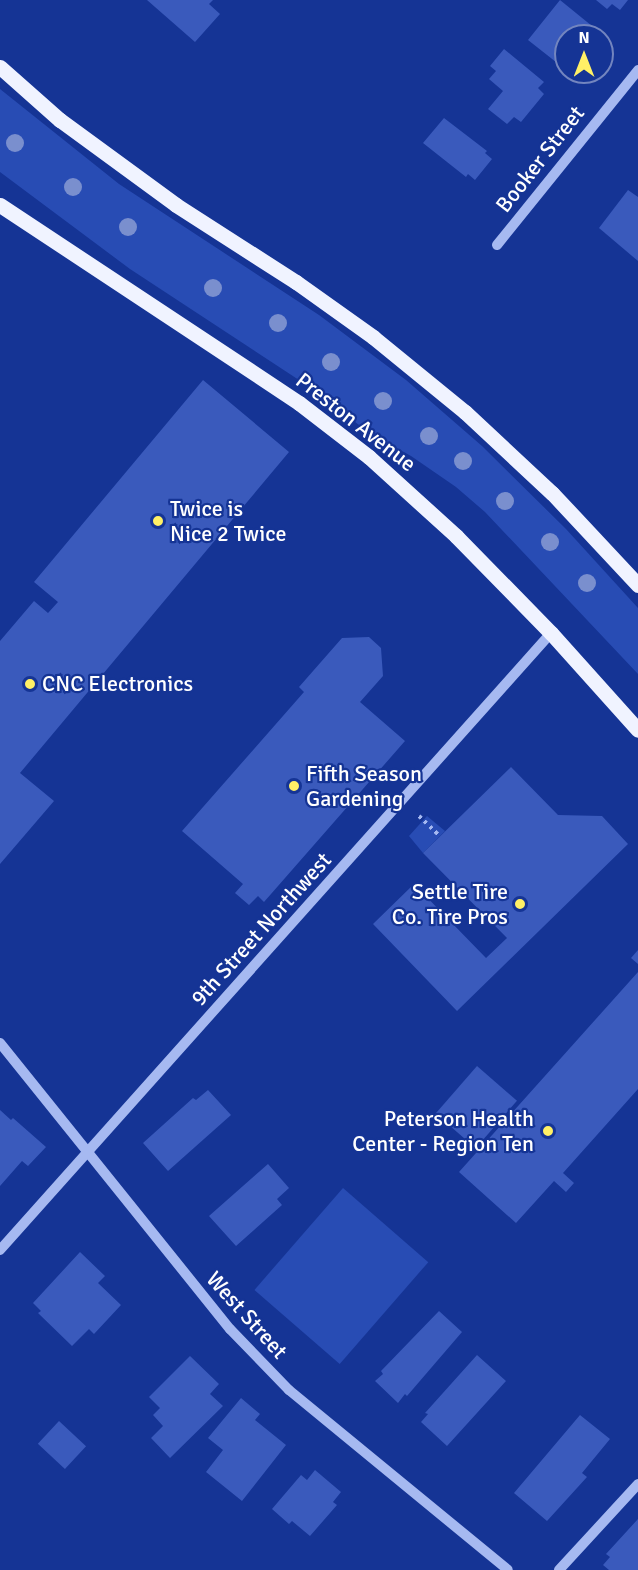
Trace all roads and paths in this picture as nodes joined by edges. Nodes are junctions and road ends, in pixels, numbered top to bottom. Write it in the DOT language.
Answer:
graph roads {
  1 [pos="0,67"];
  2 [pos="638,70"];
  3 [pos="0,205"];
  4 [pos="0,211"];
  5 [pos="34,228"];
  6 [pos="497,245"];
  7 [pos="638,585"];
  8 [pos="551,633"];
  9 [pos="638,730"];
  10 [pos="419,816"];
  11 [pos="440,836"];
  12 [pos="0,1043"];
  13 [pos="88,1152"];
  14 [pos="0,1250"];
  15 [pos="638,1484"];
  16 [pos="508,1570"];
  17 [pos="559,1570"];
  1 -- 7 [label="main road"];
  2 -- 6 [label="street, Booker Street"];
  3 -- 5 [label="main road, Preston Avenue"];
  4 -- 5 [label="main road"];
  5 -- 8 [label="main road, Preston Avenue"];
  8 -- 9 [label="main road, Preston Avenue"];
  8 -- 13 [label="street, 9th Street Northwest"];
  10 -- 11 [label="path"];
  12 -- 13 [label="street, West Street"];
  13 -- 14 [label="street, 9th Street Northwest"];
  13 -- 16 [label="street, West Street"];
  15 -- 17 [label="street"];
}
